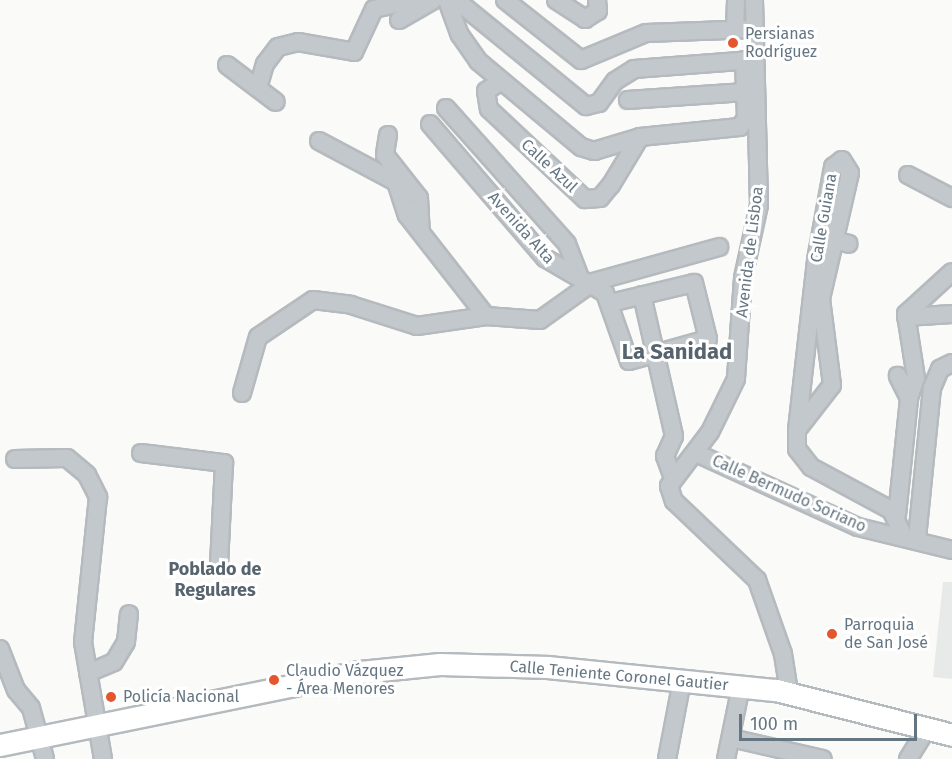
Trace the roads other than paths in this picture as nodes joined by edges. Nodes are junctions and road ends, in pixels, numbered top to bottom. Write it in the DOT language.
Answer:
graph roads {
  1 [pos="414,0"];
  2 [pos="433,0"];
  3 [pos="447,0"];
  4 [pos="456,0"];
  5 [pos="505,0"];
  6 [pos="556,0"];
  7 [pos="597,0"];
  8 [pos="736,0"];
  9 [pos="754,0"];
  10 [pos="399,20"];
  11 [pos="735,29"];
  12 [pos="755,29"];
  13 [pos="751,60"];
  14 [pos="227,65"];
  15 [pos="501,81"];
  16 [pos="258,88"];
  17 [pos="745,92"];
  18 [pos="628,100"];
  19 [pos="276,102"];
  20 [pos="446,108"];
  21 [pos="430,124"];
  22 [pos="388,135"];
  23 [pos="640,137"];
  24 [pos="319,141"];
  25 [pos="908,175"];
  26 [pos="952,198"];
  27 [pos="421,232"];
  28 [pos="832,240"];
  29 [pos="849,244"];
  30 [pos="719,247"];
  31 [pos="952,272"];
  32 [pos="586,278"];
  33 [pos="642,295"];
  34 [pos="611,303"];
  35 [pos="952,314"];
  36 [pos="486,316"];
  37 [pos="906,317"];
  38 [pos="656,357"];
  39 [pos="952,363"];
  40 [pos="898,376"];
  41 [pos="841,384"];
  42 [pos="242,393"];
  43 [pos="909,398"];
  44 [pos="809,415"];
  45 [pos="797,430"];
  46 [pos="141,453"];
  47 [pos="696,453"];
  48 [pos="15,459"];
  49 [pos="673,478"];
  50 [pos="897,515"];
  51 [pos="910,537"];
  52 [pos="952,550"];
  53 [pos="219,567"];
  54 [pos="129,614"];
  55 [pos="0,649"];
  56 [pos="88,673"];
  57 [pos="682,680"];
  58 [pos="741,686"];
  59 [pos="789,693"];
  60 [pos="97,726"];
  61 [pos="927,729"];
  62 [pos="952,735"];
  63 [pos="40,737"];
  64 [pos="730,738"];
  65 [pos="0,745"];
  66 [pos="814,758"];
  67 [pos="45,759"];
  68 [pos="103,759"];
  69 [pos="667,759"];
  70 [pos="726,759"];
  71 [pos="908,759"];
  1 -- 16 [label="street"];
  2 -- 10 [label="street"];
  3 -- 15 [label="street"];
  4 -- 13 [label="street"];
  5 -- 11 [label="street"];
  6 -- 7 [label="street"];
  8 -- 11 [label="street"];
  9 -- 12 [label="street, Avenida de Lisboa"];
  11 -- 12 [label="street"];
  12 -- 13 [label="street, Avenida de Lisboa"];
  13 -- 17 [label="street"];
  13 -- 47 [label="street, Avenida de Lisboa"];
  14 -- 16 [label="street"];
  15 -- 23 [label="street, Calle Azul"];
  15 -- 23 [label="street, Calle Azul"];
  16 -- 19 [label="street"];
  17 -- 18 [label="street"];
  17 -- 23 [label="street"];
  20 -- 32 [label="street"];
  21 -- 32 [label="street, Avenida Alta"];
  22 -- 27 [label="street"];
  24 -- 27 [label="street"];
  25 -- 26 [label="street"];
  27 -- 36 [label="street"];
  28 -- 29 [label="street"];
  28 -- 44 [label="street, Calle Guiana"];
  28 -- 45 [label="street, Calle Guiana"];
  30 -- 32 [label="street"];
  31 -- 37 [label="street"];
  32 -- 34 [label="street, Avenida Alta"];
  32 -- 36 [label="street"];
  33 -- 34 [label="street"];
  33 -- 38 [label="street"];
  33 -- 38 [label="street"];
  34 -- 38 [label="street, Avenida Alta"];
  35 -- 37 [label="street"];
  36 -- 42 [label="street"];
  37 -- 43 [label="street"];
  38 -- 49 [label="street"];
  39 -- 51 [label="street"];
  40 -- 43 [label="street"];
  41 -- 44 [label="street"];
  43 -- 50 [label="street"];
  44 -- 45 [label="street, Calle Guiana"];
  45 -- 50 [label="street, Calle Guiana"];
  46 -- 53 [label="street"];
  47 -- 49 [label="street, Avenida de Lisboa"];
  47 -- 51 [label="street, Calle Bermudo Soriano"];
  48 -- 56 [label="street"];
  49 -- 59 [label="street"];
  50 -- 51 [label="street"];
  51 -- 52 [label="street, Calle Bermudo Soriano"];
  54 -- 56 [label="street"];
  55 -- 63 [label="street"];
  56 -- 60 [label="street"];
  57 -- 58 [label="main road, Calle Teniente Coronel Gautier"];
  57 -- 60 [label="main road, Calle Teniente Coronel Gautier"];
  57 -- 69 [label="street"];
  58 -- 59 [label="main road, Calle Teniente Coronel Gautier"];
  58 -- 64 [label="street"];
  59 -- 61 [label="main road, Calle Teniente Coronel Gautier"];
  60 -- 63 [label="main road, Calle Teniente Coronel Gautier"];
  60 -- 68 [label="street"];
  61 -- 62 [label="main road, Calle Teniente Coronel Gautier"];
  61 -- 71 [label="street"];
  63 -- 65 [label="main road, Calle Teniente Coronel Gautier"];
  63 -- 67 [label="street"];
  64 -- 66 [label="street"];
  64 -- 70 [label="street"];
}
